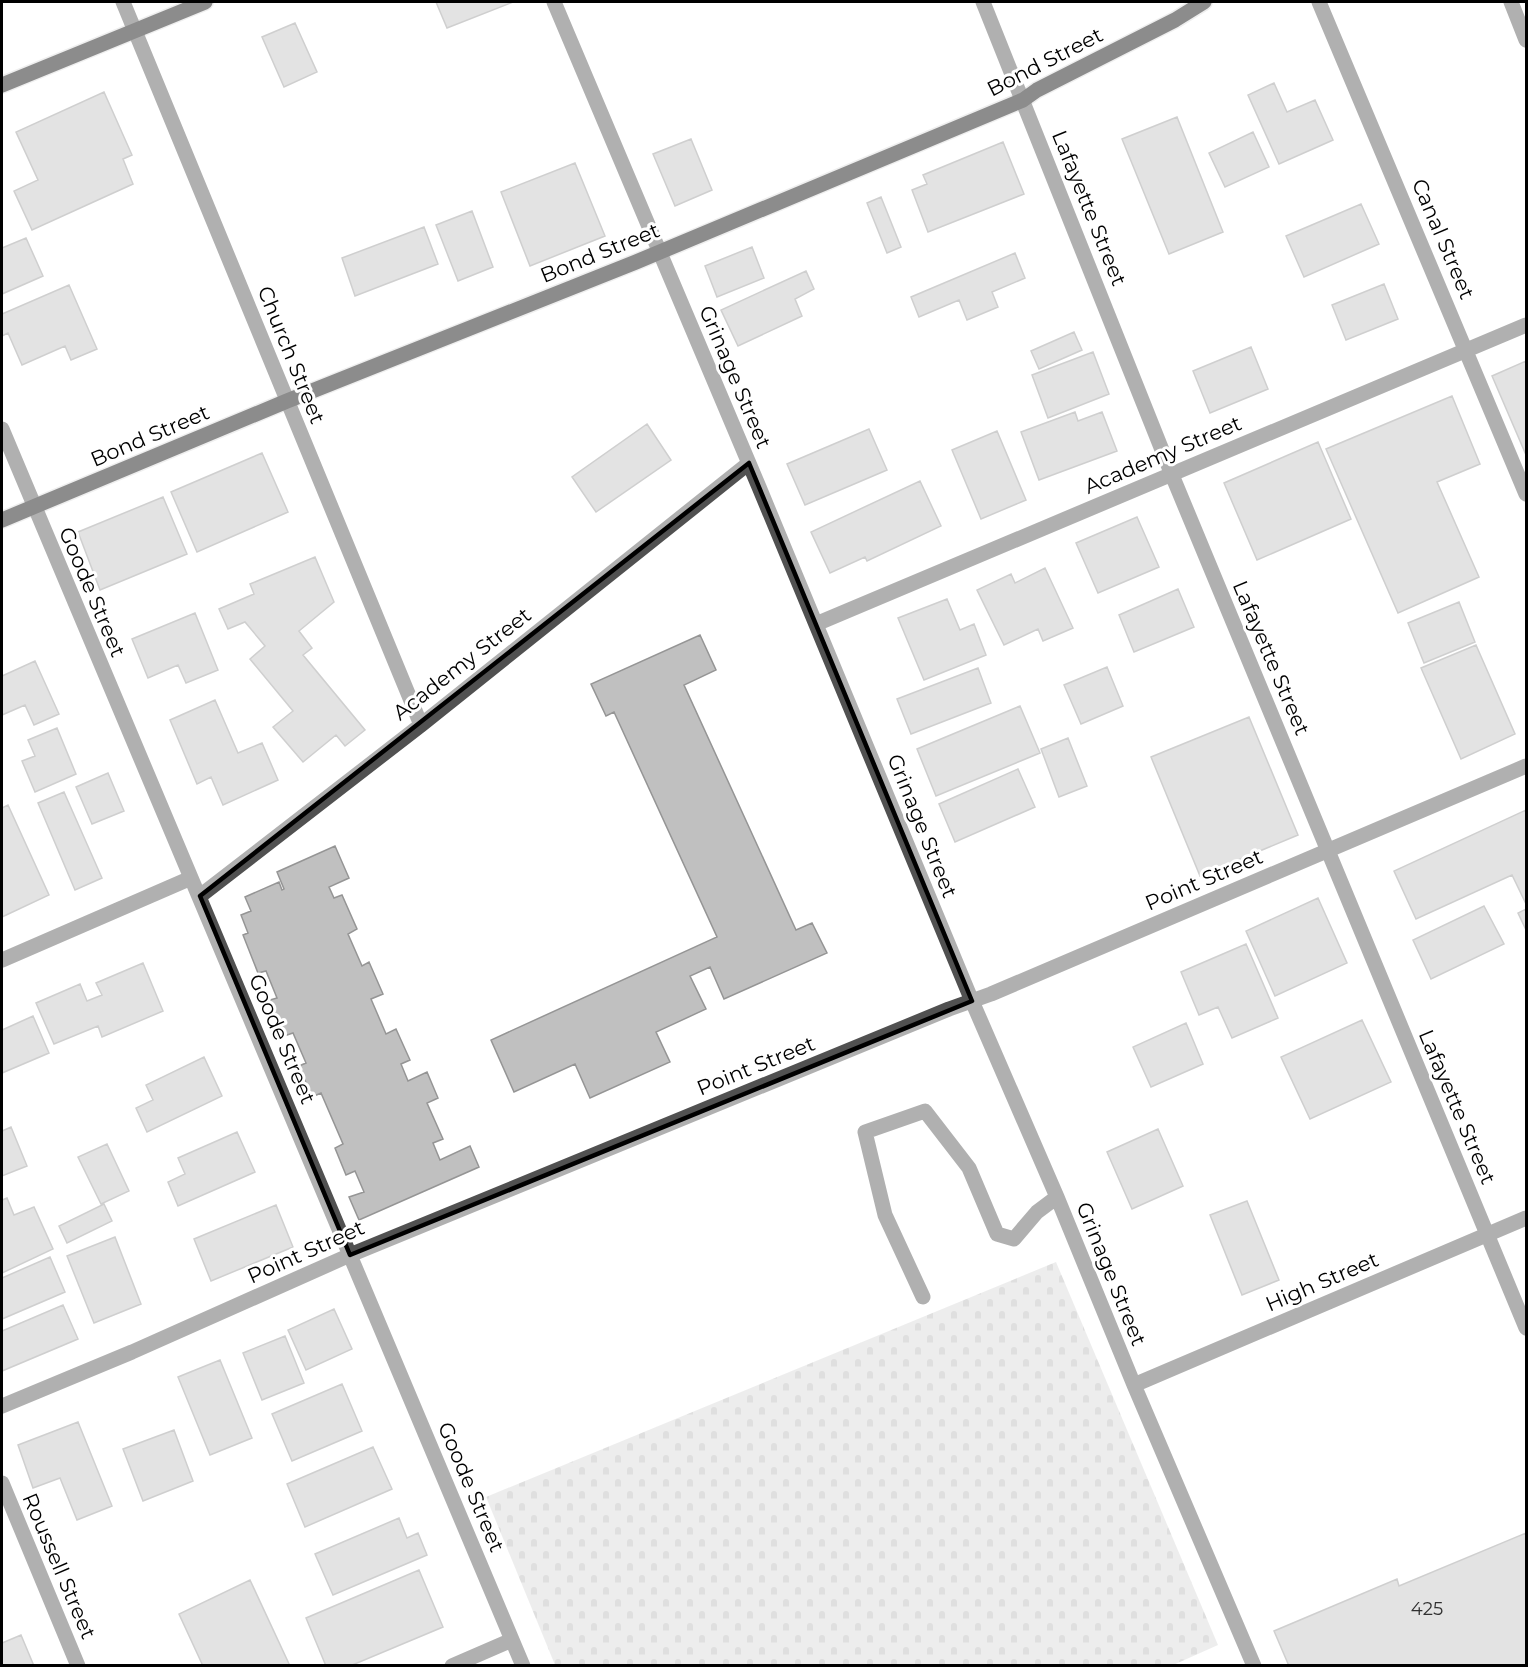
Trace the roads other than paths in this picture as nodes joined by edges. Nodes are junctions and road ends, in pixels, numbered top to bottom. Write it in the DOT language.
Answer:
graph roads {
  1 [pos="123,2"];
  2 [pos="205,2"];
  3 [pos="555,2"];
  4 [pos="983,2"];
  5 [pos="1204,2"];
  6 [pos="1319,2"];
  7 [pos="1511,2"];
  8 [pos="136,31"];
  9 [pos="1527,40"];
  10 [pos="2,86"];
  11 [pos="1023,100"];
  12 [pos="660,252"];
  13 [pos="1527,325"];
  14 [pos="1467,350"];
  15 [pos="287,401"];
  16 [pos="2,429"];
  17 [pos="749,463"];
  18 [pos="1172,475"];
  19 [pos="1527,494"];
  20 [pos="34,507"];
  21 [pos="2,520"];
  22 [pos="816,624"];
  23 [pos="421,725"];
  24 [pos="1527,766"];
  25 [pos="1328,850"];
  26 [pos="191,878"];
  27 [pos="200,896"];
  28 [pos="2,960"];
  29 [pos="972,1001"];
  30 [pos="1057,1197"];
  31 [pos="1527,1218"];
  32 [pos="1487,1234"];
  33 [pos="350,1255"];
  34 [pos="923,1297"];
  35 [pos="1527,1328"];
  36 [pos="1134,1385"];
  37 [pos="2,1406"];
  38 [pos="2,1483"];
  39 [pos="512,1640"];
  40 [pos="78,1665"];
  41 [pos="452,1665"];
  42 [pos="523,1665"];
  43 [pos="1254,1665"];
  1 -- 8 [label="street, Church Street"];
  2 -- 8 [label="main road"];
  3 -- 12 [label="street, Grinage Street"];
  4 -- 11 [label="street, Lafayette Street"];
  5 -- 11 [label="main road, Bond Street"];
  6 -- 14 [label="street, Canal Street"];
  7 -- 9 [label="street"];
  8 -- 10 [label="main road"];
  8 -- 15 [label="street, Church Street"];
  11 -- 12 [label="main road, Bond Street"];
  11 -- 18 [label="street, Lafayette Street"];
  12 -- 15 [label="main road, Bond Street"];
  12 -- 17 [label="street, Grinage Street"];
  13 -- 14 [label="street, Academy Street"];
  14 -- 18 [label="street, Academy Street"];
  14 -- 19 [label="street, Canal Street"];
  15 -- 20 [label="main road, Bond Street"];
  15 -- 23 [label="street, Church Street"];
  16 -- 20 [label="street, Goode Street"];
  17 -- 22 [label="street, Grinage Street"];
  17 -- 23 [label="street, Academy Street"];
  18 -- 22 [label="street, Academy Street"];
  18 -- 25 [label="street, Lafayette Street"];
  20 -- 21 [label="main road, Bond Street"];
  20 -- 26 [label="street, Goode Street"];
  22 -- 29 [label="street, Grinage Street"];
  23 -- 27 [label="street, Academy Street"];
  24 -- 25 [label="street, Point Street"];
  25 -- 29 [label="street, Point Street"];
  25 -- 32 [label="street, Lafayette Street"];
  26 -- 27 [label="street, Goode Street"];
  26 -- 28 [label="street"];
  27 -- 33 [label="street, Goode Street"];
  29 -- 30 [label="street, Grinage Street"];
  29 -- 33 [label="street, Point Street"];
  30 -- 34 [label="street"];
  30 -- 36 [label="street, Grinage Street"];
  31 -- 32 [label="street, High Street"];
  32 -- 35 [label="street, Lafayette Street"];
  32 -- 36 [label="street, High Street"];
  33 -- 37 [label="street, Point Street"];
  33 -- 39 [label="street, Goode Street"];
  36 -- 43 [label="street, Grinage Street"];
  38 -- 40 [label="street, Roussell Street"];
  39 -- 41 [label="street"];
  39 -- 42 [label="street, Goode Street"];
}
